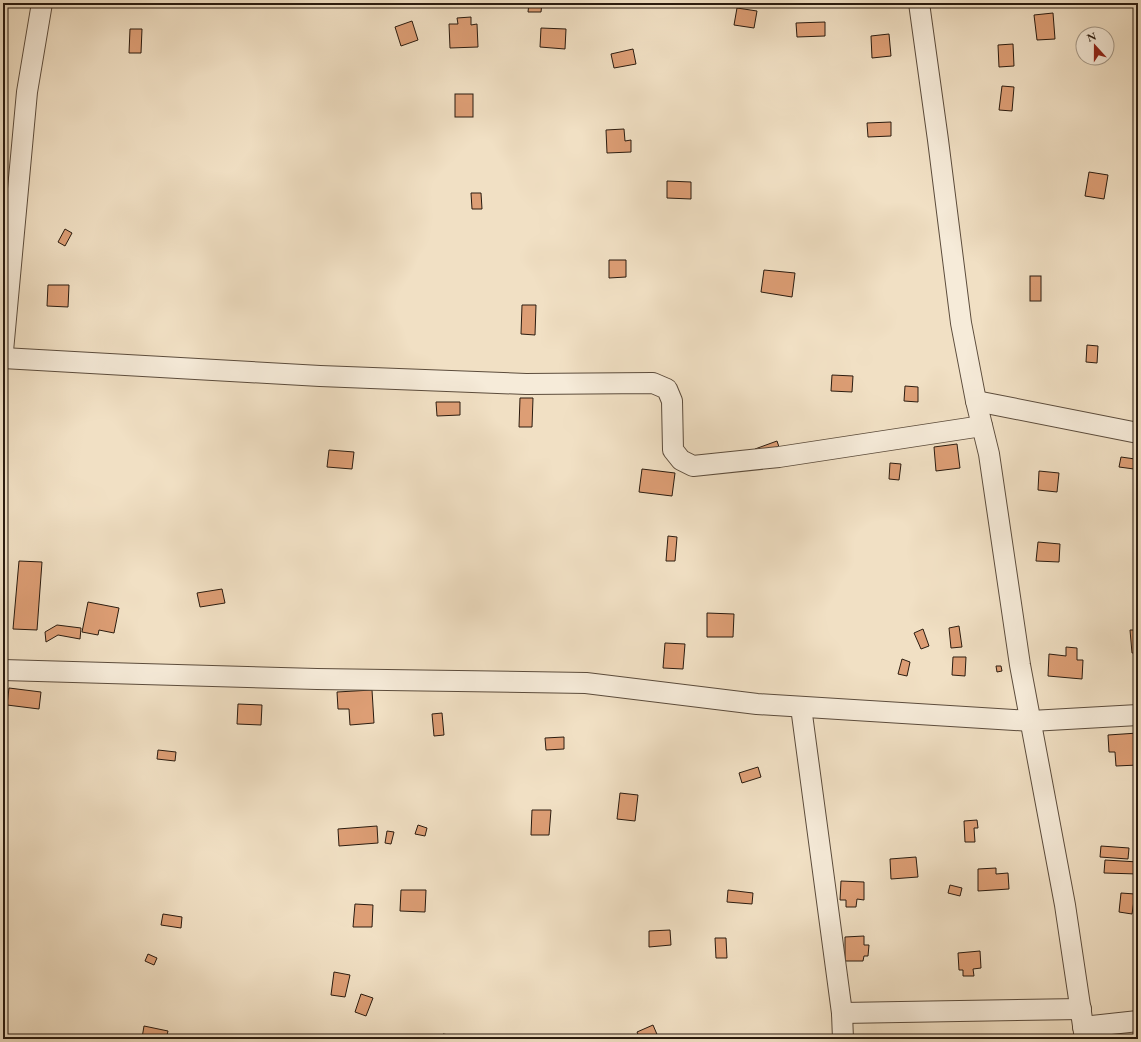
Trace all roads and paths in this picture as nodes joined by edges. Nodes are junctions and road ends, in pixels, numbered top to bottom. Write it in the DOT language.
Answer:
graph roads {
  1 [pos="42,3"];
  2 [pos="919,3"];
  3 [pos="3,351"];
  4 [pos="3,358"];
  5 [pos="976,401"];
  6 [pos="982,426"];
  7 [pos="1138,433"];
  8 [pos="3,670"];
  9 [pos="801,707"];
  10 [pos="1138,715"];
  11 [pos="1031,721"];
  12 [pos="842,1013"];
  13 [pos="1138,1021"];
  14 [pos="1083,1025"];
  15 [pos="843,1039"];
  1 -- 3 [label="street"];
  2 -- 5 [label="street"];
  4 -- 6 [label="street"];
  5 -- 6 [label="street"];
  5 -- 7 [label="street"];
  6 -- 11 [label="street"];
  8 -- 9 [label="street"];
  9 -- 11 [label="street"];
  9 -- 12 [label="street"];
  10 -- 11 [label="street"];
  11 -- 14 [label="street"];
  12 -- 14 [label="street"];
  12 -- 15 [label="street"];
  13 -- 14 [label="street"];
}
